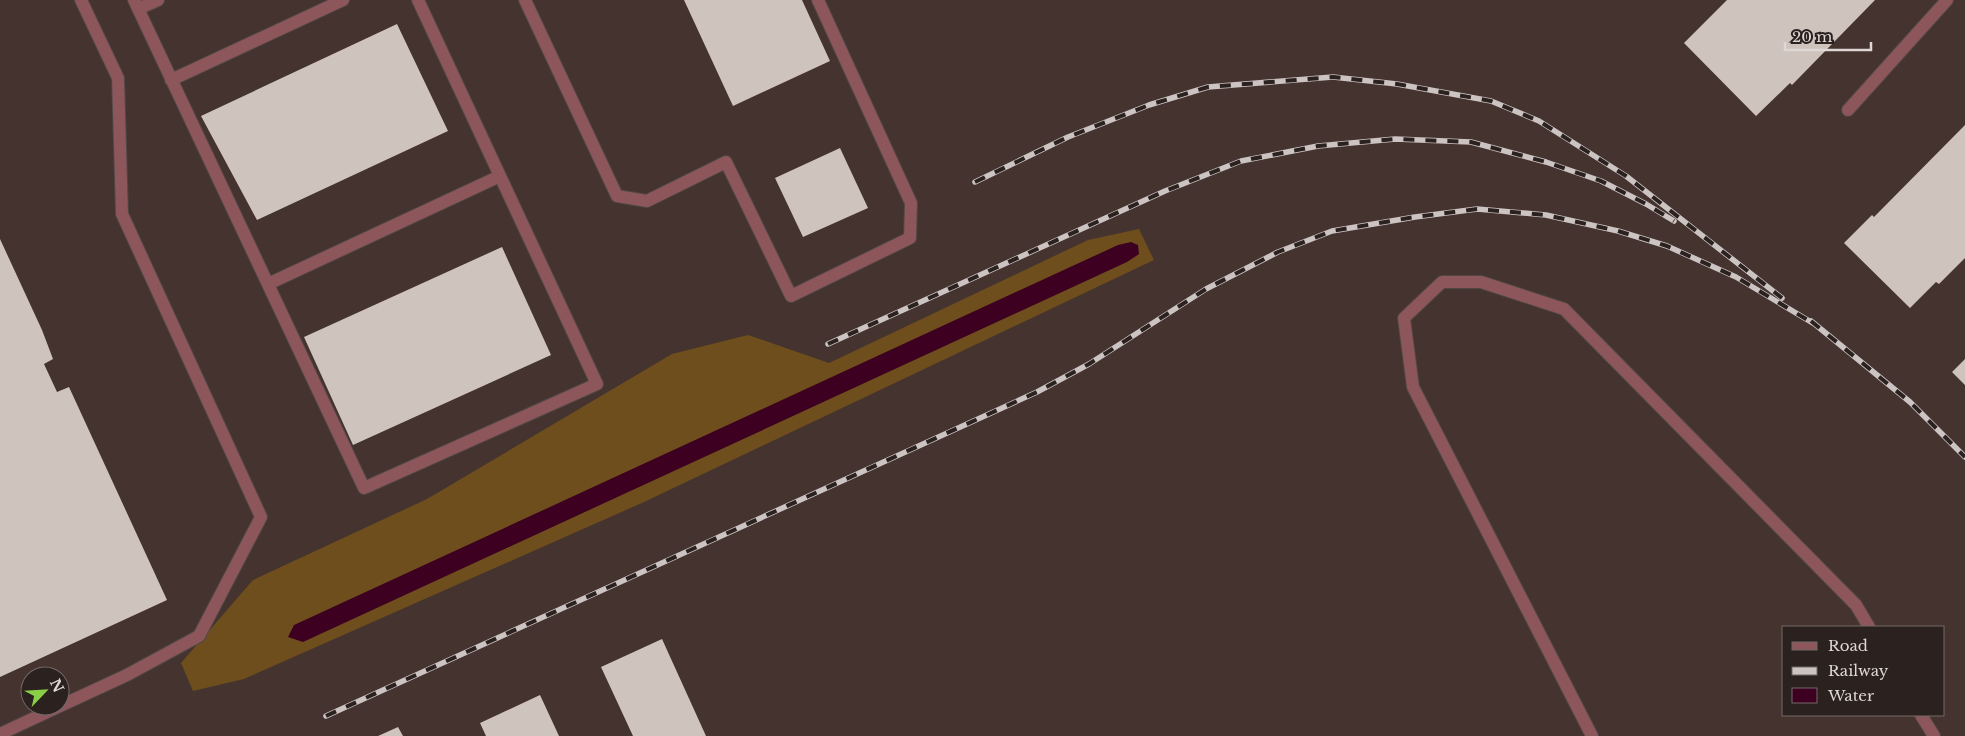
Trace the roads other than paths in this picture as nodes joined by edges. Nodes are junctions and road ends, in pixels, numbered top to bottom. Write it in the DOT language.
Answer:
graph roads {
  1 [pos="81,0"];
  2 [pos="158,0"];
  3 [pos="343,0"];
  4 [pos="418,0"];
  5 [pos="525,0"];
  6 [pos="818,0"];
  7 [pos="1948,0"];
  8 [pos="136,4"];
  9 [pos="171,80"];
  10 [pos="1848,110"];
  11 [pos="500,176"];
  12 [pos="268,284"];
  13 [pos="1868,626"];
  14 [pos="70,701"];
  15 [pos="39,716"];
  16 [pos="1922,716"];
  17 [pos="0,734"];
  18 [pos="1592,736"];
  19 [pos="1934,736"];
  1 -- 14 [label="lane"];
  2 -- 8 [label="lane"];
  3 -- 9 [label="lane"];
  4 -- 11 [label="lane"];
  5 -- 6 [label="lane"];
  7 -- 10 [label="lane"];
  8 -- 9 [label="lane"];
  9 -- 12 [label="lane"];
  11 -- 12 [label="lane"];
  11 -- 12 [label="lane"];
  13 -- 18 [label="lane"];
  15 -- 17 [label="lane"];
  16 -- 19 [label="lane"];
}
